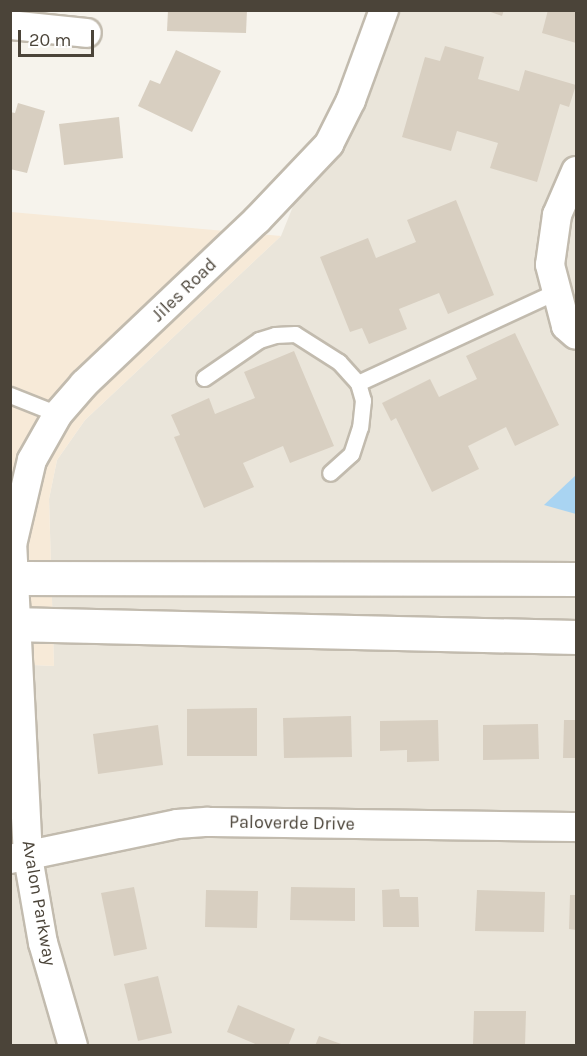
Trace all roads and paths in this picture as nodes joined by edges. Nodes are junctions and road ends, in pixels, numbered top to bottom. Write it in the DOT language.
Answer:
graph roads {
  1 [pos="384,10"];
  2 [pos="10,25"];
  3 [pos="87,33"];
  4 [pos="576,171"];
  5 [pos="555,292"];
  6 [pos="576,335"];
  7 [pos="204,378"];
  8 [pos="358,383"];
  9 [pos="10,395"];
  10 [pos="58,414"];
  11 [pos="330,473"];
  12 [pos="11,578"];
  13 [pos="576,579"];
  14 [pos="12,624"];
  15 [pos="576,637"];
  16 [pos="576,827"];
  17 [pos="20,858"];
  18 [pos="73,1046"];
  1 -- 10 [label="street, Jiles Road"];
  2 -- 3 [label="street"];
  4 -- 5 [label="street"];
  5 -- 6 [label="street"];
  5 -- 8 [label="lane"];
  7 -- 8 [label="lane"];
  8 -- 11 [label="lane"];
  9 -- 10 [label="lane"];
  10 -- 12 [label="street, Jiles Road"];
  12 -- 13 [label="street"];
  12 -- 14 [label="street, Avalon Parkway"];
  14 -- 15 [label="street"];
  14 -- 17 [label="street, Avalon Parkway"];
  16 -- 17 [label="street, Paloverde Drive"];
  17 -- 18 [label="street, Avalon Parkway"];
}
